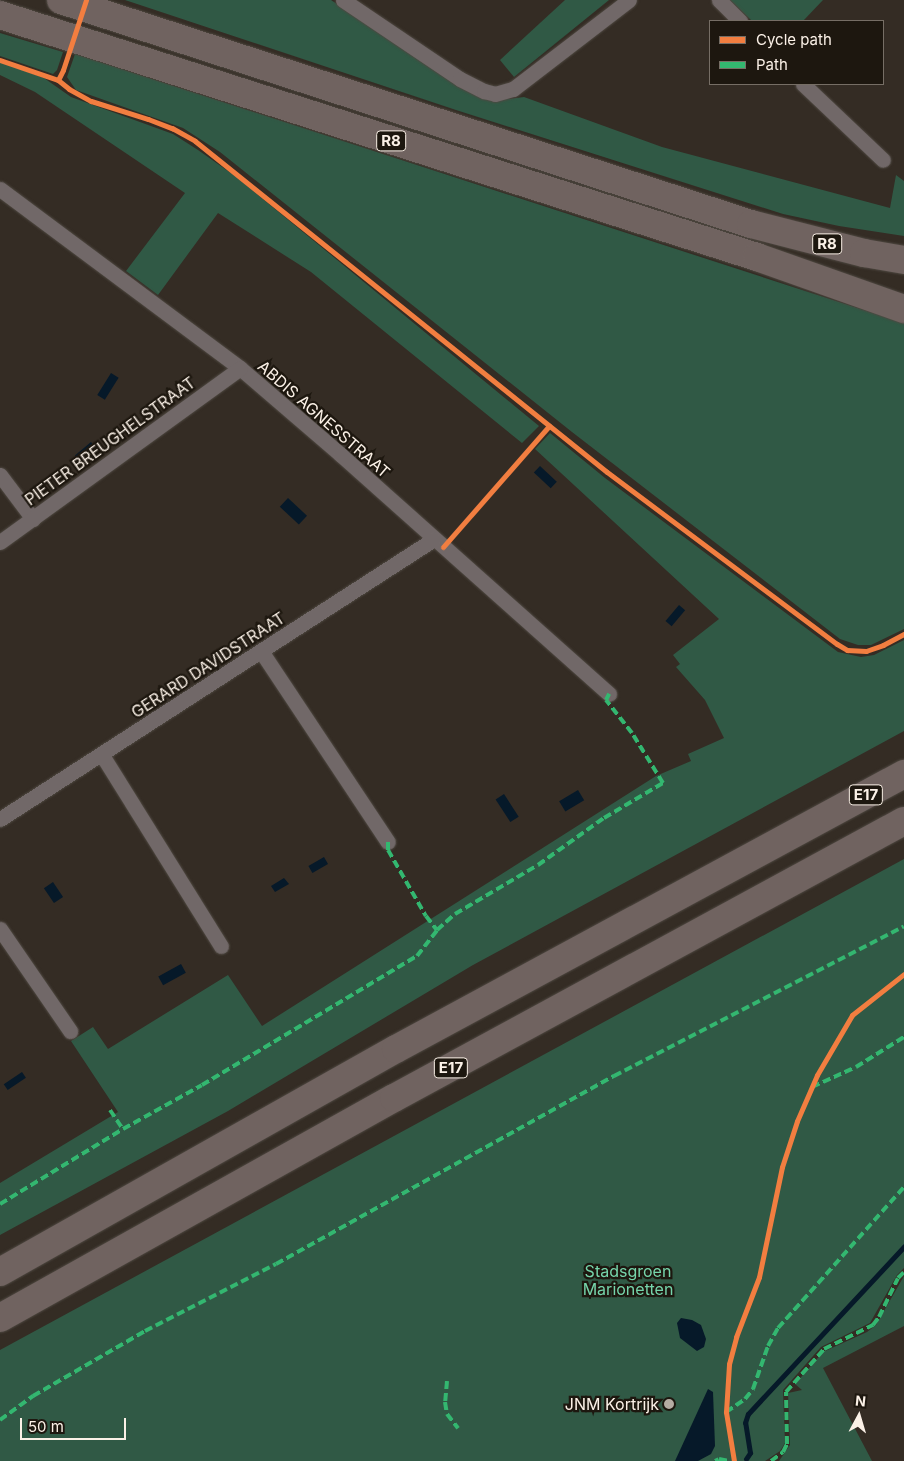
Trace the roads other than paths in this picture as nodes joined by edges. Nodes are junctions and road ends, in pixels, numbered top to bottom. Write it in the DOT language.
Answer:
graph roads {
  1 [pos="61,0"];
  2 [pos="343,0"];
  3 [pos="629,0"];
  4 [pos="719,0"];
  5 [pos="0,15"];
  6 [pos="739,20"];
  7 [pos="804,85"];
  8 [pos="883,160"];
  9 [pos="0,189"];
  10 [pos="757,257"];
  11 [pos="904,260"];
  12 [pos="904,288"];
  13 [pos="904,308"];
  14 [pos="240,368"];
  15 [pos="0,476"];
  16 [pos="33,519"];
  17 [pos="434,539"];
  18 [pos="0,542"];
  19 [pos="261,651"];
  20 [pos="609,694"];
  21 [pos="102,755"];
  22 [pos="904,763"];
  23 [pos="904,774"];
  24 [pos="828,815"];
  25 [pos="0,819"];
  26 [pos="904,821"];
  27 [pos="388,842"];
  28 [pos="0,929"];
  29 [pos="221,946"];
  30 [pos="70,1031"];
  31 [pos="0,1272"];
  32 [pos="0,1318"];
  1 -- 11 [label="highway, R8"];
  2 -- 3 [label="street"];
  4 -- 6 [label="street"];
  5 -- 10 [label="highway, R8"];
  7 -- 8 [label="street"];
  9 -- 14 [label="street, ABDIS AGNESSTRAAT"];
  10 -- 12 [label="highway, R8"];
  10 -- 13 [label="highway"];
  14 -- 16 [label="street, PIETER BREUGHELSTRAAT"];
  14 -- 17 [label="street, ABDIS AGNESSTRAAT"];
  15 -- 16 [label="street"];
  16 -- 18 [label="street, PIETER BREUGHELSTRAAT"];
  17 -- 19 [label="street, GERARD DAVIDSTRAAT"];
  17 -- 20 [label="street, ABDIS AGNESSTRAAT"];
  19 -- 21 [label="street, GERARD DAVIDSTRAAT"];
  19 -- 27 [label="street"];
  21 -- 25 [label="street, GERARD DAVIDSTRAAT"];
  21 -- 29 [label="street"];
  22 -- 24 [label="highway"];
  23 -- 24 [label="highway, E17"];
  24 -- 31 [label="highway, E17"];
  26 -- 32 [label="highway, E17"];
  28 -- 30 [label="street"];
}
